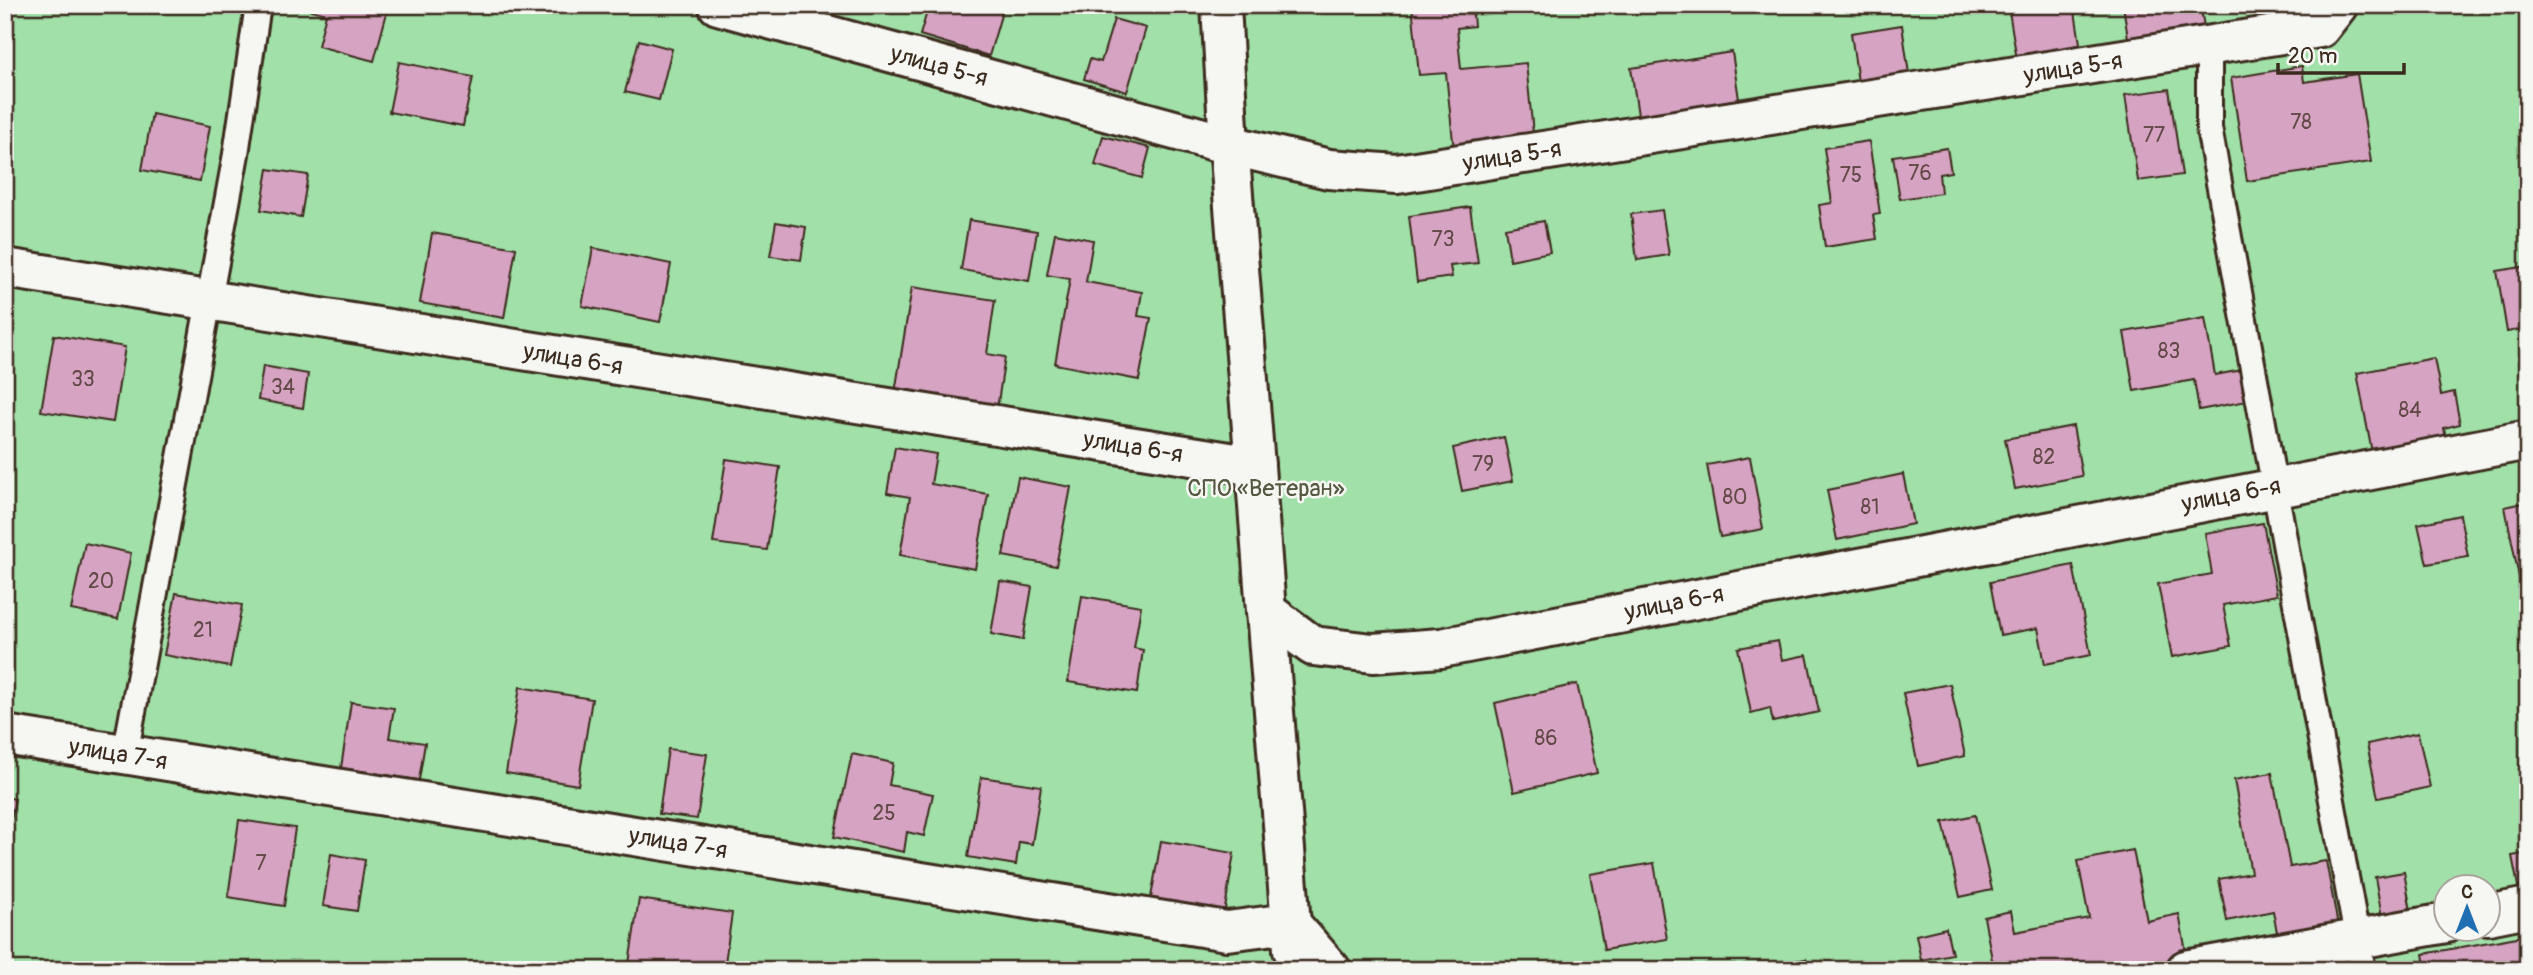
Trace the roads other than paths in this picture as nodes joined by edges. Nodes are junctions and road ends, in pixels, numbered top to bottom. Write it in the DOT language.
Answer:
graph roads {
  1 [pos="258,5"];
  2 [pos="718,5"];
  3 [pos="1221,5"];
  4 [pos="2329,17"];
  5 [pos="2209,46"];
  6 [pos="1229,145"];
  7 [pos="5,268"];
  8 [pos="208,301"];
  9 [pos="2528,440"];
  10 [pos="1255,466"];
  11 [pos="2275,487"];
  12 [pos="1266,611"];
  13 [pos="5,735"];
  14 [pos="125,755"];
  15 [pos="2528,907"];
  16 [pos="2502,912"];
  17 [pos="1290,923"];
  18 [pos="2432,928"];
  19 [pos="2360,954"];
  20 [pos="1296,970"];
  21 [pos="1331,970"];
  22 [pos="2186,970"];
  1 -- 8 [label="lane"];
  2 -- 6 [label="street, улица 5-я"];
  3 -- 6 [label="street"];
  4 -- 5 [label="street, улица 5-я"];
  5 -- 6 [label="street, улица 5-я"];
  5 -- 11 [label="lane"];
  6 -- 10 [label="street"];
  7 -- 8 [label="street, улица 6-я"];
  8 -- 10 [label="street, улица 6-я"];
  8 -- 14 [label="lane"];
  9 -- 11 [label="street, улица 6-я"];
  10 -- 12 [label="street"];
  11 -- 12 [label="street, улица 6-я"];
  11 -- 19 [label="lane"];
  12 -- 17 [label="street"];
  13 -- 14 [label="street, улица 7-я"];
  14 -- 17 [label="street, улица 7-я"];
  15 -- 16 [label="street"];
  17 -- 20 [label="street"];
  17 -- 21 [label="street"];
  18 -- 19 [label="street"];
  19 -- 22 [label="street"];
}
